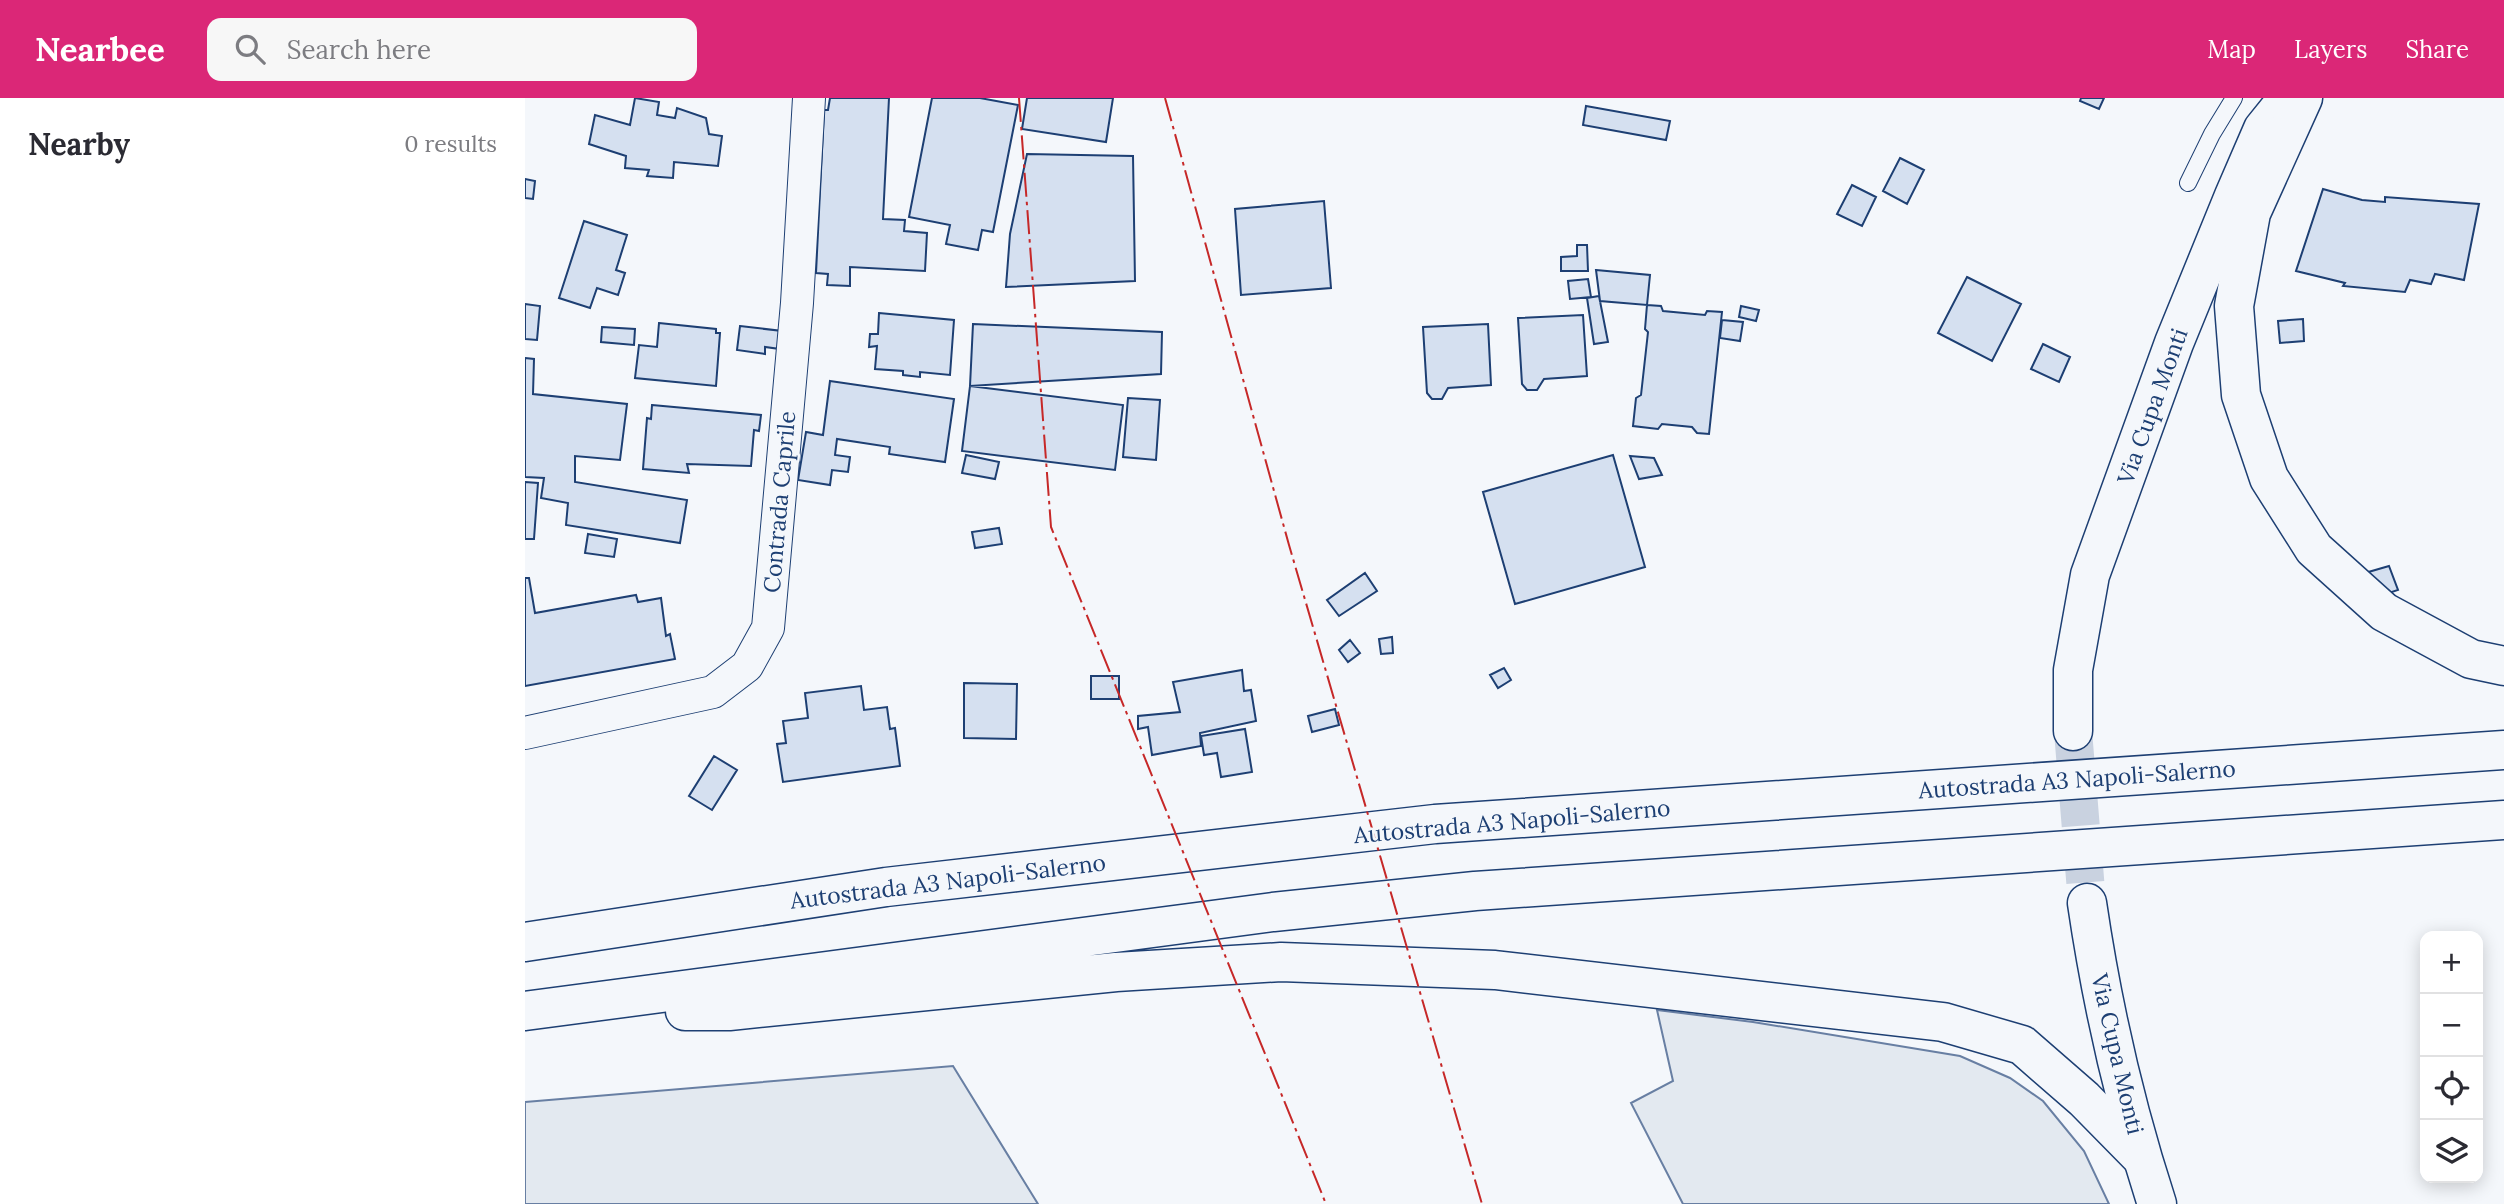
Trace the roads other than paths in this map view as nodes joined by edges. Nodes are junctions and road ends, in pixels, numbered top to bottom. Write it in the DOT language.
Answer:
graph roads {
  1 [pos="809,98"];
  2 [pos="2234,98"];
  3 [pos="2288,98"];
  4 [pos="2303,98"];
  5 [pos="2189,183"];
  6 [pos="2504,666"];
  7 [pos="2073,731"];
  8 [pos="525,733"];
  9 [pos="2504,750"];
  10 [pos="2504,820"];
  11 [pos="2087,903"];
  12 [pos="525,942"];
  13 [pos="525,1011"];
  14 [pos="2142,1158"];
  15 [pos="2157,1204"];
  1 -- 8 [label="street, Contrada Caprile"];
  2 -- 5 [label="lane"];
  3 -- 7 [label="main road, Via Cupa Monti"];
  4 -- 6 [label="main road"];
  9 -- 12 [label="main road, Autostrada A3 Napoli-Salerno"];
  10 -- 13 [label="main road"];
  11 -- 14 [label="main road, Via Cupa Monti"];
  13 -- 14 [label="main road"];
  14 -- 15 [label="main road, Via Cupa Monti"];
}
